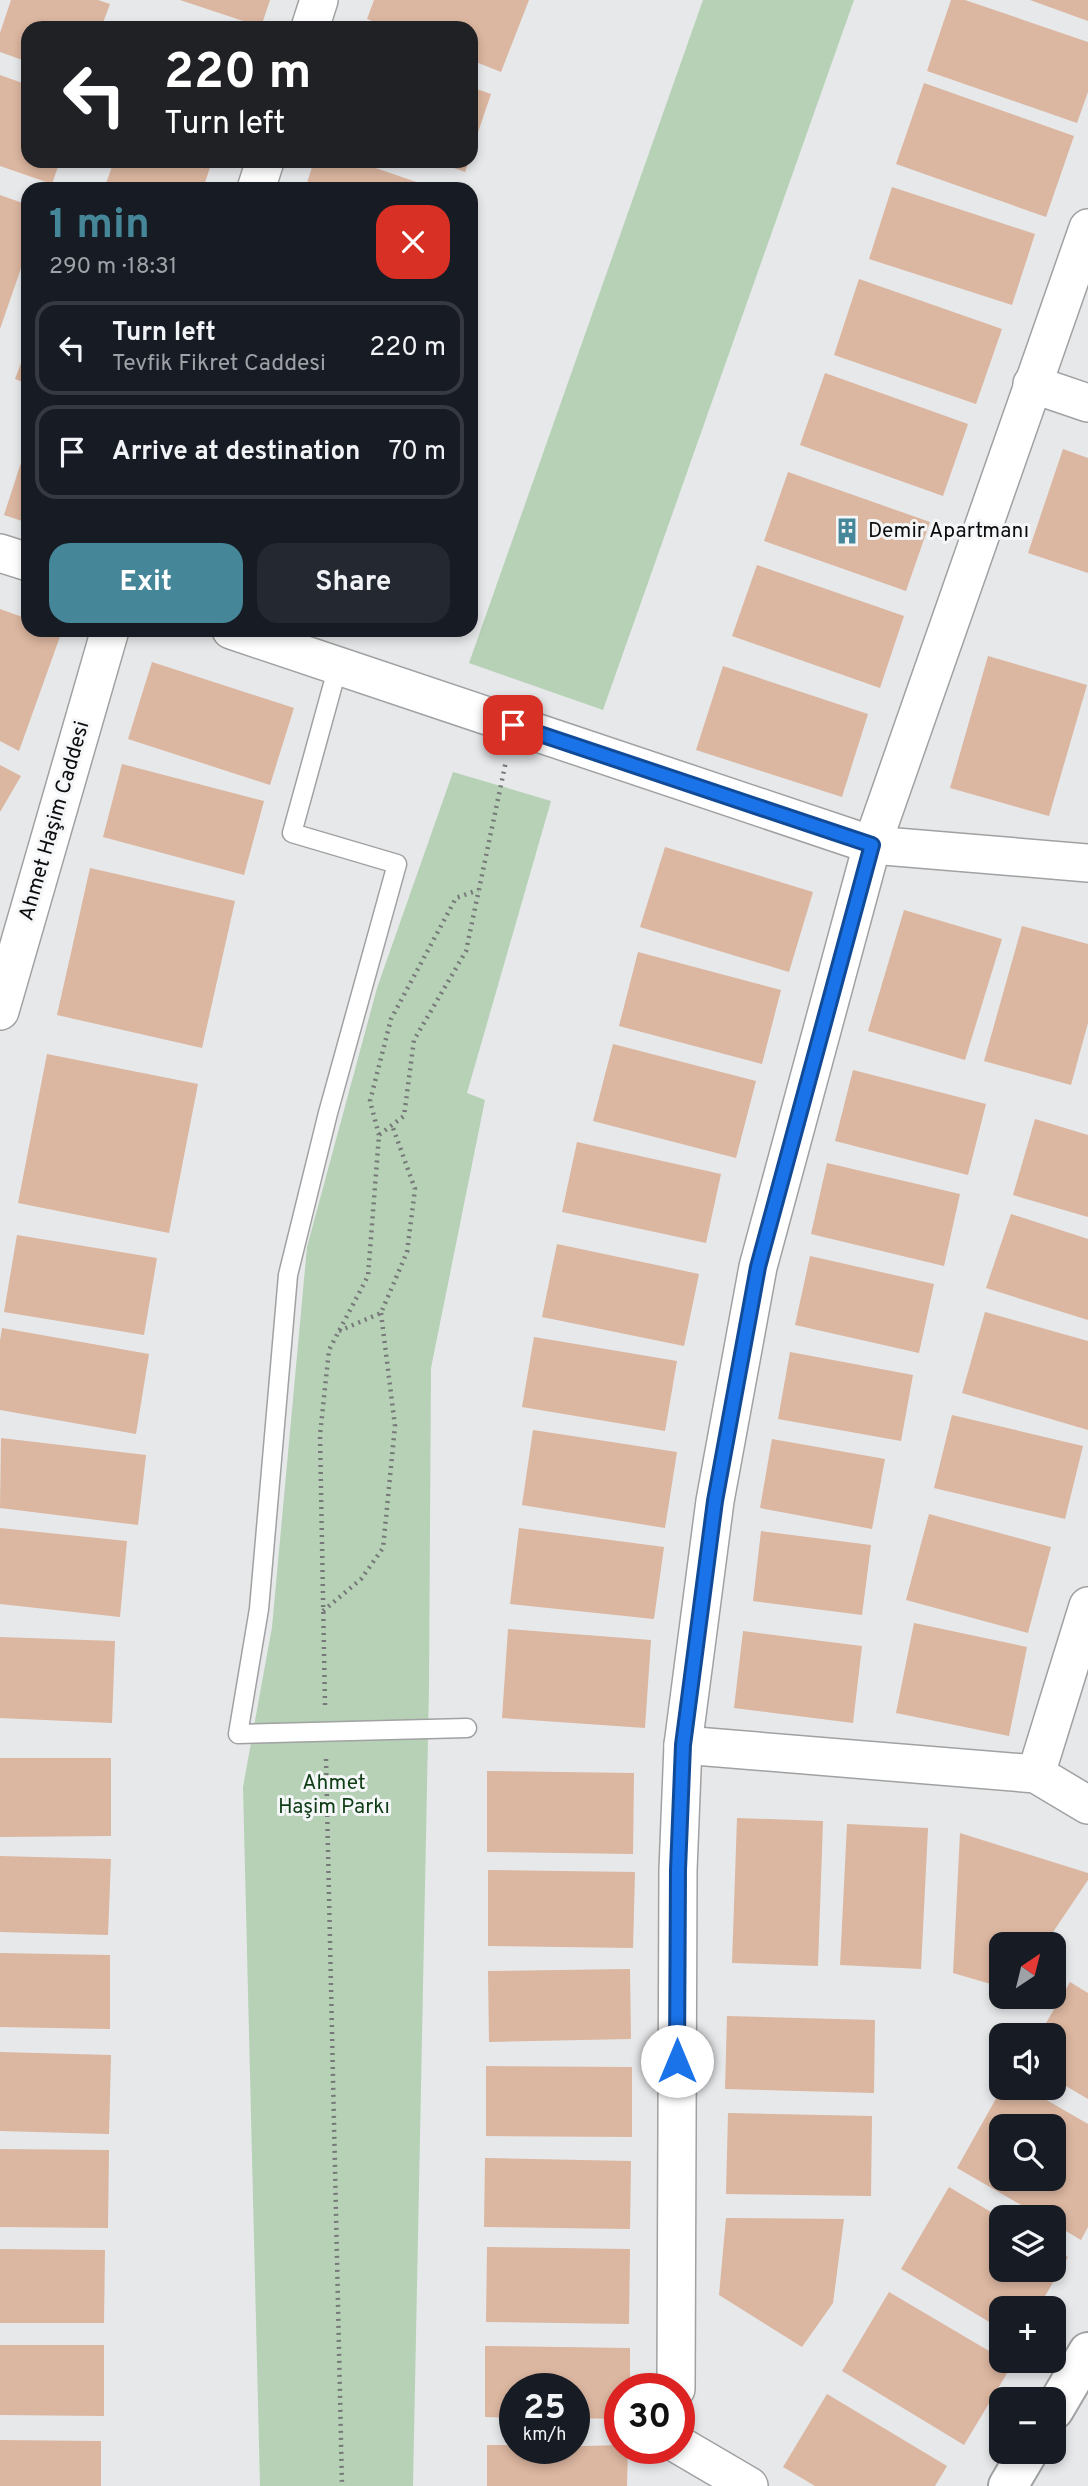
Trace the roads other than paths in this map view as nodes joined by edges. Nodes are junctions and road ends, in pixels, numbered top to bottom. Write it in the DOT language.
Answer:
graph roads {
  1 [pos="319,0"];
  2 [pos="312,21"];
  3 [pos="1088,228"];
  4 [pos="1032,384"];
  5 [pos="1088,403"];
  6 [pos="0,553"];
  7 [pos="21,560"];
  8 [pos="108,637"];
  9 [pos="251,637"];
  10 [pos="338,666"];
  11 [pos="872,845"];
  12 [pos="1088,863"];
  13 [pos="0,1011"];
  14 [pos="1088,1606"];
  15 [pos="467,1728"];
  16 [pos="683,1745"];
  17 [pos="1035,1774"];
  18 [pos="1088,1805"];
  19 [pos="1088,2352"];
  20 [pos="676,2373"];
  21 [pos="1066,2390"];
  22 [pos="695,2454"];
  23 [pos="1021,2464"];
  24 [pos="749,2486"];
  25 [pos="1008,2486"];
  1 -- 2 [label="street"];
  3 -- 4 [label="street"];
  4 -- 5 [label="street"];
  4 -- 11 [label="street"];
  6 -- 7 [label="street"];
  8 -- 13 [label="street, Ahmet Haşim Caddesi"];
  9 -- 10 [label="street"];
  10 -- 11 [label="street"];
  10 -- 15 [label="lane"];
  11 -- 12 [label="street"];
  11 -- 16 [label="street"];
  14 -- 17 [label="street"];
  16 -- 17 [label="street"];
  16 -- 20 [label="street"];
  17 -- 18 [label="street"];
  19 -- 21 [label="main road"];
  22 -- 24 [label="street"];
  23 -- 25 [label="main road"];
}
